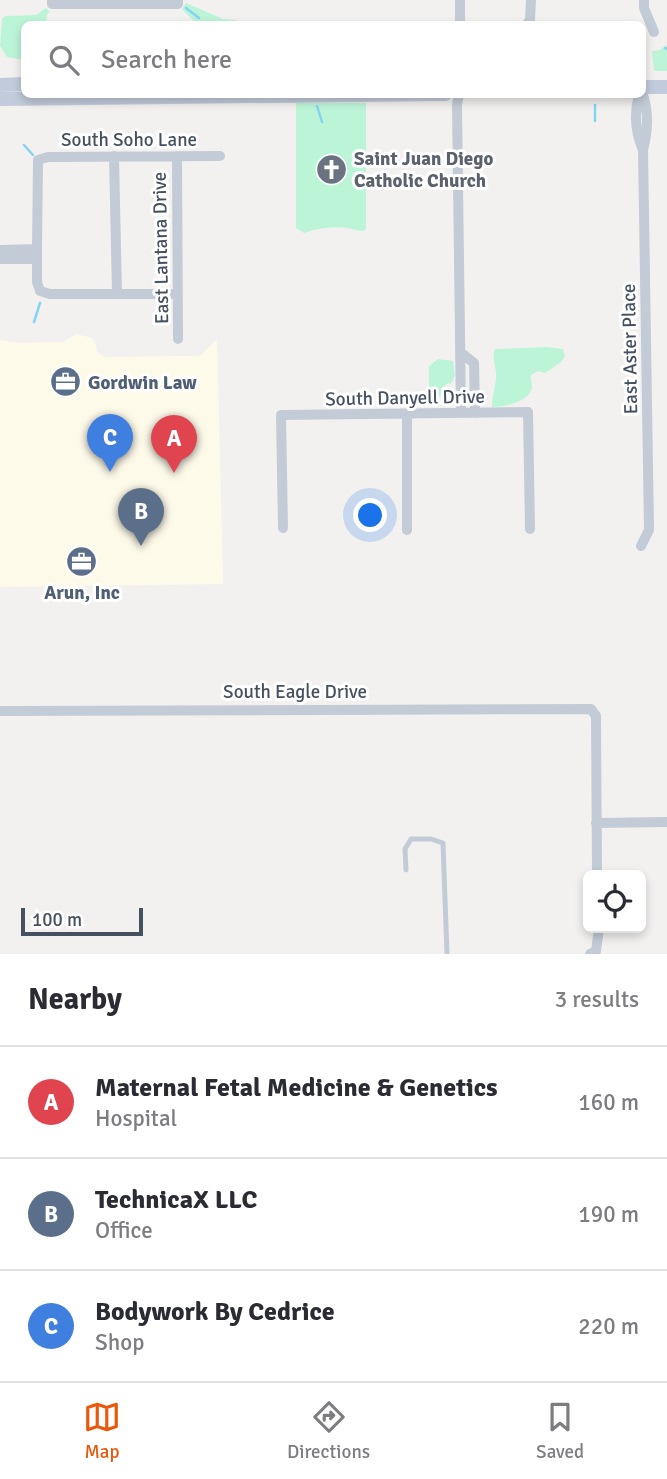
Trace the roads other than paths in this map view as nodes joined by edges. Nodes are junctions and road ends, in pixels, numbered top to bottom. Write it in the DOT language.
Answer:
graph roads {
  1 [pos="460,0"];
  2 [pos="531,0"];
  3 [pos="644,0"];
  4 [pos="52,2"];
  5 [pos="178,2"];
  6 [pos="460,21"];
  7 [pos="529,21"];
  8 [pos="654,32"];
  9 [pos="21,84"];
  10 [pos="0,85"];
  11 [pos="667,87"];
  12 [pos="646,90"];
  13 [pos="73,98"];
  14 [pos="459,98"];
  15 [pos="644,98"];
  16 [pos="0,99"];
  17 [pos="114,156"];
  18 [pos="177,156"];
  19 [pos="220,156"];
  20 [pos="0,250"];
  21 [pos="14,254"];
  22 [pos="37,254"];
  23 [pos="0,259"];
  24 [pos="117,294"];
  25 [pos="178,294"];
  26 [pos="178,339"];
  27 [pos="460,352"];
  28 [pos="475,378"];
  29 [pos="460,379"];
  30 [pos="475,413"];
  31 [pos="407,414"];
  32 [pos="461,414"];
  33 [pos="283,528"];
  34 [pos="530,528"];
  35 [pos="407,530"];
  36 [pos="641,546"];
  37 [pos="0,711"];
  38 [pos="667,822"];
  39 [pos="596,823"];
  40 [pos="406,870"];
  41 [pos="597,870"];
  42 [pos="598,933"];
  43 [pos="593,952"];
  44 [pos="447,954"];
  1 -- 6 [label="street"];
  2 -- 7 [label="street"];
  3 -- 8 [label="street"];
  4 -- 5 [label="street"];
  9 -- 10 [label="main road"];
  11 -- 12 [label="main road"];
  13 -- 16 [label="main road"];
  14 -- 27 [label="street"];
  15 -- 36 [label="street, East Aster Place"];
  17 -- 18 [label="street, South Soho Lane"];
  17 -- 22 [label="street, South Soho Lane"];
  17 -- 24 [label="street"];
  18 -- 19 [label="street, South Soho Lane"];
  18 -- 25 [label="street, East Lantana Drive"];
  20 -- 21 [label="street"];
  21 -- 22 [label="street"];
  21 -- 23 [label="street"];
  22 -- 24 [label="street"];
  24 -- 25 [label="street"];
  25 -- 26 [label="street, East Lantana Drive"];
  27 -- 28 [label="street"];
  27 -- 29 [label="street"];
  28 -- 29 [label="lane"];
  28 -- 30 [label="street"];
  29 -- 32 [label="street"];
  30 -- 32 [label="street, South Danyell Drive"];
  30 -- 34 [label="street, South Danyell Drive"];
  31 -- 32 [label="street, South Danyell Drive"];
  31 -- 33 [label="street, South Danyell Drive"];
  31 -- 35 [label="street"];
  37 -- 39 [label="street, South Eagle Drive"];
  38 -- 39 [label="street"];
  39 -- 41 [label="street"];
  40 -- 44 [label="lane"];
  42 -- 43 [label="street"];
}
